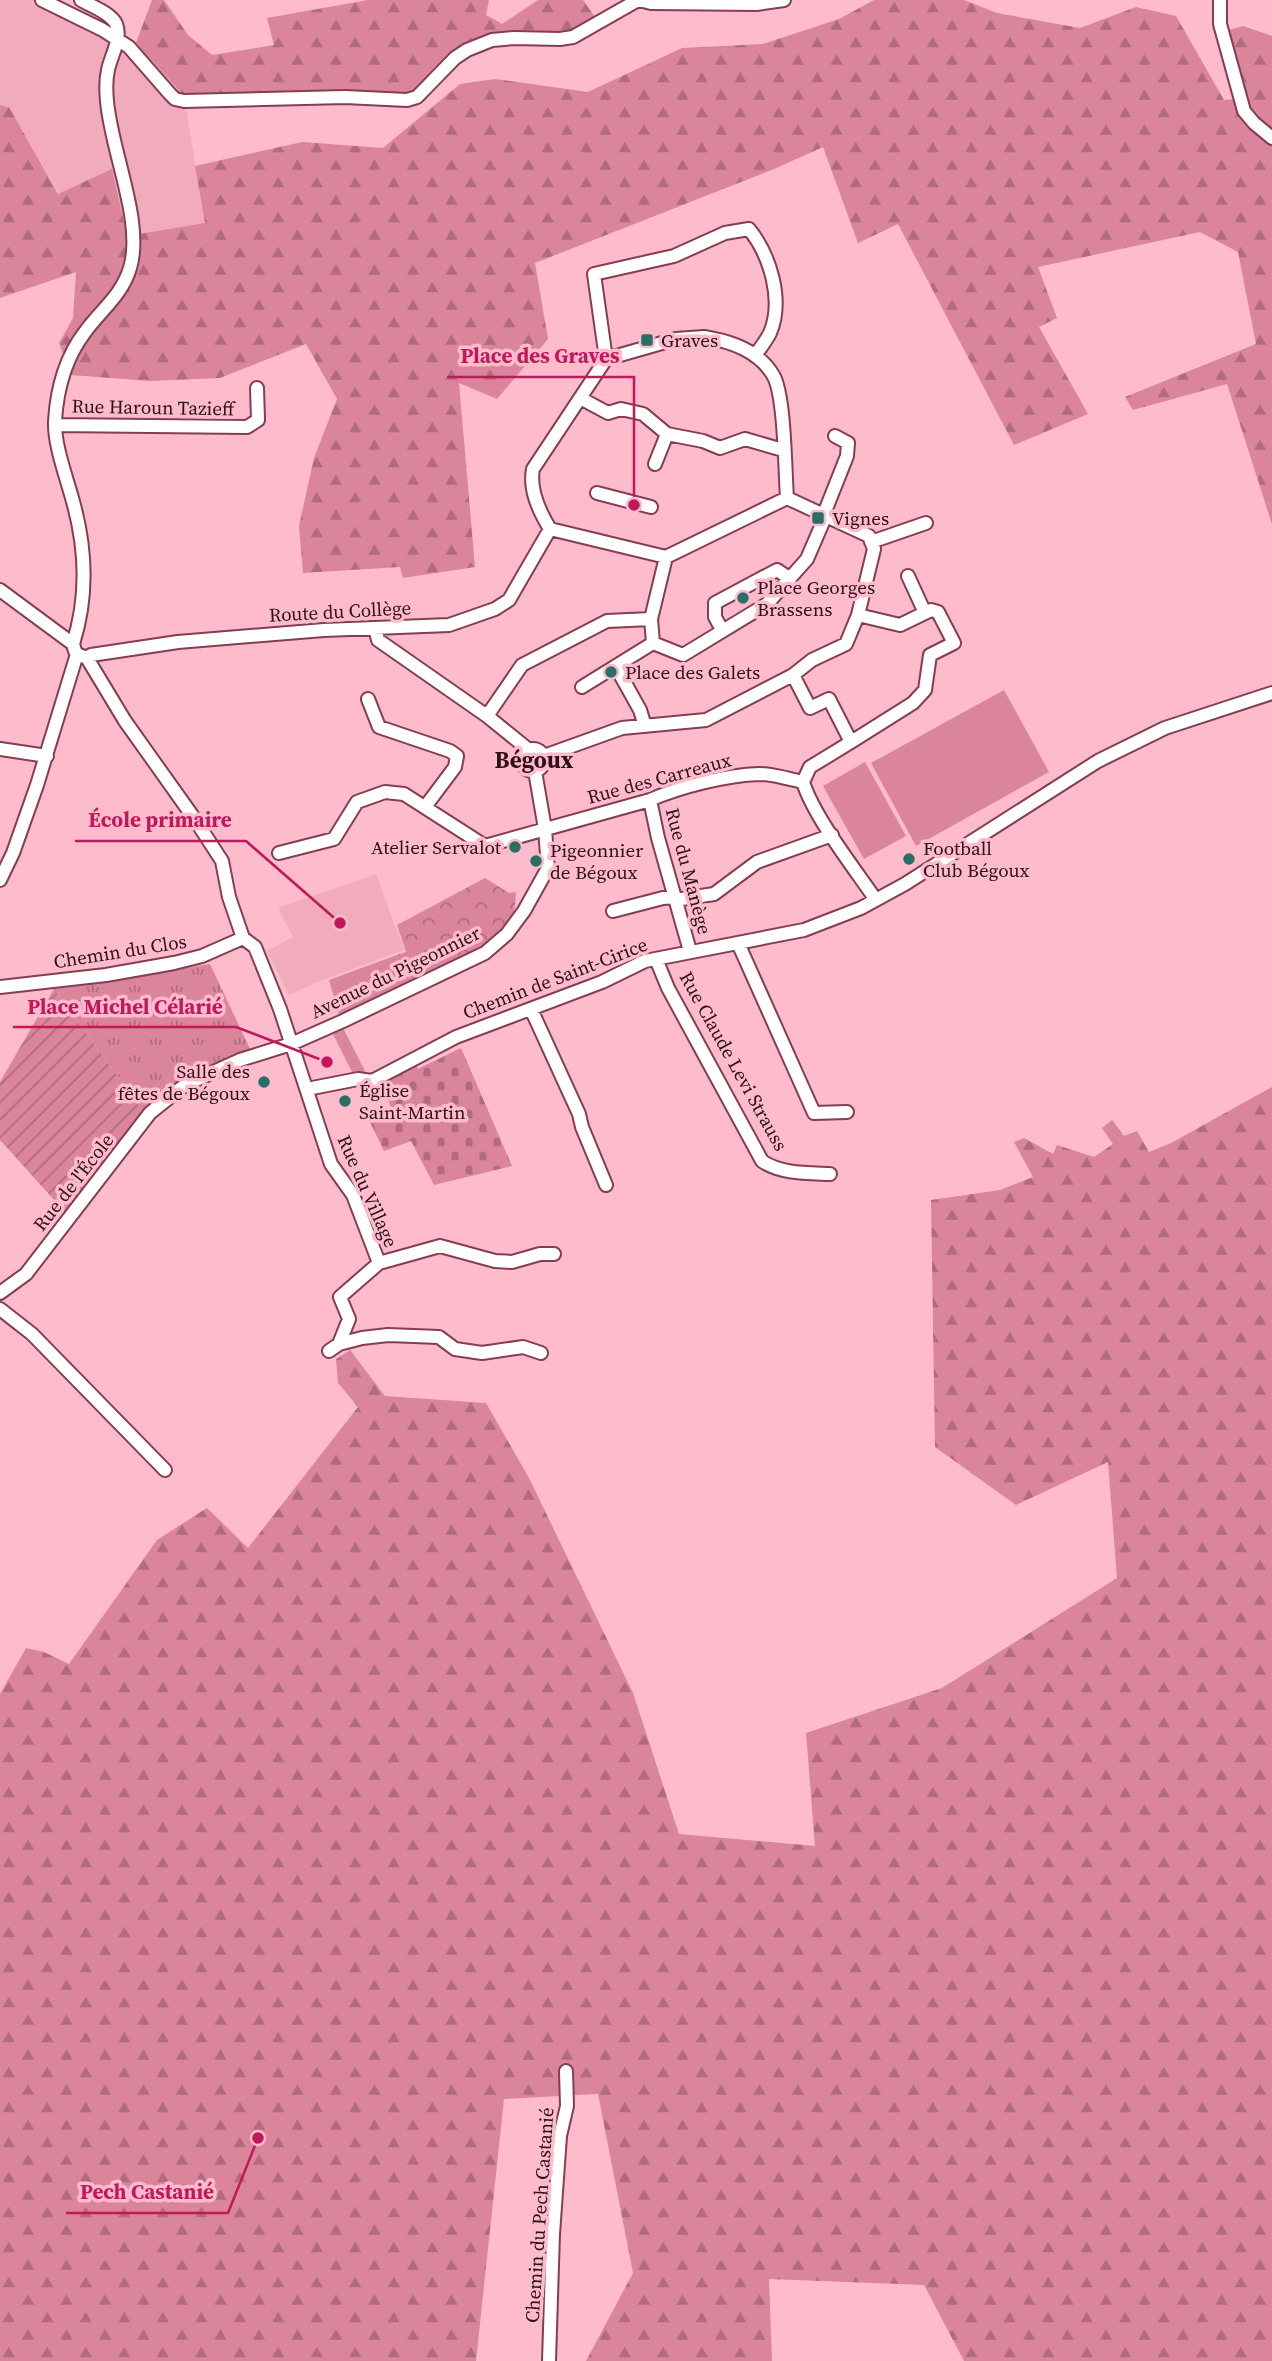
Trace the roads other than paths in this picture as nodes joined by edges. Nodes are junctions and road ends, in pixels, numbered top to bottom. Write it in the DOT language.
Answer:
graph roads {
  1 [pos="42,0"];
  2 [pos="81,0"];
  3 [pos="639,0"];
  4 [pos="783,0"];
  5 [pos="1220,0"];
  6 [pos="118,40"];
  7 [pos="1272,138"];
  8 [pos="755,356"];
  9 [pos="606,359"];
  10 [pos="257,388"];
  11 [pos="580,398"];
  12 [pos="55,425"];
  13 [pos="667,434"];
  14 [pos="835,436"];
  15 [pos="783,450"];
  16 [pos="655,464"];
  17 [pos="597,493"];
  18 [pos="786,498"];
  19 [pos="651,507"];
  20 [pos="825,515"];
  21 [pos="926,523"];
  22 [pos="550,529"];
  23 [pos="871,542"];
  24 [pos="666,558"];
  25 [pos="908,576"];
  26 [pos="789,578"];
  27 [pos="0,590"];
  28 [pos="925,613"];
  29 [pos="858,615"];
  30 [pos="651,619"];
  31 [pos="375,628"];
  32 [pos="722,630"];
  33 [pos="653,643"];
  34 [pos="79,652"];
  35 [pos="616,667"];
  36 [pos="793,675"];
  37 [pos="582,687"];
  38 [pos="1272,693"];
  39 [pos="368,699"];
  40 [pos="487,716"];
  41 [pos="645,726"];
  42 [pos="851,742"];
  43 [pos="0,748"];
  44 [pos="529,750"];
  45 [pos="47,756"];
  46 [pos="544,756"];
  47 [pos="535,771"];
  48 [pos="803,782"];
  49 [pos="650,800"];
  50 [pos="425,807"];
  51 [pos="545,829"];
  52 [pos="832,835"];
  53 [pos="6,853"];
  54 [pos="279,853"];
  55 [pos="0,880"];
  56 [pos="675,899"];
  57 [pos="876,900"];
  58 [pos="613,911"];
  59 [pos="243,938"];
  60 [pos="738,943"];
  61 [pos="690,951"];
  62 [pos="656,959"];
  63 [pos="0,987"];
  64 [pos="531,1009"];
  65 [pos="291,1044"];
  66 [pos="307,1089"];
  67 [pos="847,1112"];
  68 [pos="830,1174"];
  69 [pos="606,1185"];
  70 [pos="554,1254"];
  71 [pos="379,1263"];
  72 [pos="0,1293"];
  73 [pos="0,1309"];
  74 [pos="541,1353"];
  75 [pos="164,1471"];
  76 [pos="566,2071"];
  77 [pos="549,2361"];
  1 -- 6 [label="street"];
  2 -- 6 [label="street"];
  3 -- 4 [label="street"];
  3 -- 6 [label="street"];
  5 -- 7 [label="street"];
  6 -- 12 [label="street"];
  8 -- 9 [label="street"];
  8 -- 9 [label="street"];
  8 -- 15 [label="street"];
  9 -- 11 [label="street"];
  10 -- 12 [label="street, Rue Haroun Tazieff"];
  11 -- 13 [label="street"];
  11 -- 22 [label="street"];
  12 -- 34 [label="street"];
  13 -- 15 [label="street"];
  13 -- 16 [label="street"];
  14 -- 20 [label="street"];
  15 -- 18 [label="street"];
  17 -- 19 [label="street"];
  18 -- 20 [label="street"];
  18 -- 24 [label="street"];
  20 -- 23 [label="street"];
  20 -- 26 [label="street"];
  21 -- 23 [label="street"];
  22 -- 24 [label="street"];
  22 -- 31 [label="street, Route du Collège"];
  23 -- 29 [label="street"];
  24 -- 30 [label="street"];
  25 -- 28 [label="street"];
  26 -- 32 [label="street"];
  26 -- 32 [label="street"];
  27 -- 34 [label="street"];
  28 -- 29 [label="street"];
  28 -- 42 [label="street"];
  29 -- 36 [label="street"];
  30 -- 33 [label="street"];
  30 -- 40 [label="street"];
  31 -- 34 [label="street, Route du Collège"];
  31 -- 40 [label="street"];
  32 -- 33 [label="street"];
  33 -- 35 [label="street"];
  34 -- 45 [label="street"];
  34 -- 59 [label="street, Rue du Village"];
  35 -- 37 [label="street"];
  35 -- 41 [label="street"];
  36 -- 41 [label="street"];
  36 -- 42 [label="street"];
  38 -- 57 [label="street, Chemin de Saint-Cirice"];
  39 -- 50 [label="street"];
  40 -- 44 [label="street"];
  41 -- 46 [label="street"];
  42 -- 48 [label="street"];
  43 -- 45 [label="street"];
  44 -- 46 [label="street"];
  44 -- 47 [label="street"];
  45 -- 53 [label="street"];
  46 -- 47 [label="street"];
  47 -- 51 [label="street, Avenue du Pigeonnier"];
  48 -- 49 [label="street, Rue des Carreaux"];
  48 -- 52 [label="street"];
  49 -- 51 [label="street, Rue des Carreaux"];
  49 -- 56 [label="street, Rue du Manège"];
  50 -- 51 [label="street, Rue des Carreaux"];
  50 -- 54 [label="street, Rue des Carreaux"];
  51 -- 65 [label="street, Avenue du Pigeonnier"];
  52 -- 56 [label="street"];
  52 -- 57 [label="street"];
  53 -- 55 [label="street"];
  56 -- 58 [label="street"];
  56 -- 61 [label="street, Rue du Manège"];
  57 -- 60 [label="street, Chemin de Saint-Cirice"];
  59 -- 63 [label="street, Chemin du Clos"];
  59 -- 65 [label="street, Rue du Village"];
  60 -- 61 [label="street, Chemin de Saint-Cirice"];
  60 -- 67 [label="street"];
  61 -- 62 [label="street, Chemin de Saint-Cirice"];
  62 -- 64 [label="street, Chemin de Saint-Cirice"];
  62 -- 68 [label="street, Rue Claude Levi Strauss"];
  64 -- 66 [label="street, Chemin de Saint-Cirice"];
  64 -- 69 [label="street"];
  65 -- 66 [label="street, Rue du Village"];
  65 -- 72 [label="street, Rue de l'École"];
  66 -- 71 [label="street, Rue du Village"];
  70 -- 71 [label="street, Rue du Village"];
  71 -- 74 [label="street"];
  73 -- 75 [label="street"];
  76 -- 77 [label="street, Chemin du Pech Castanié"];
}
